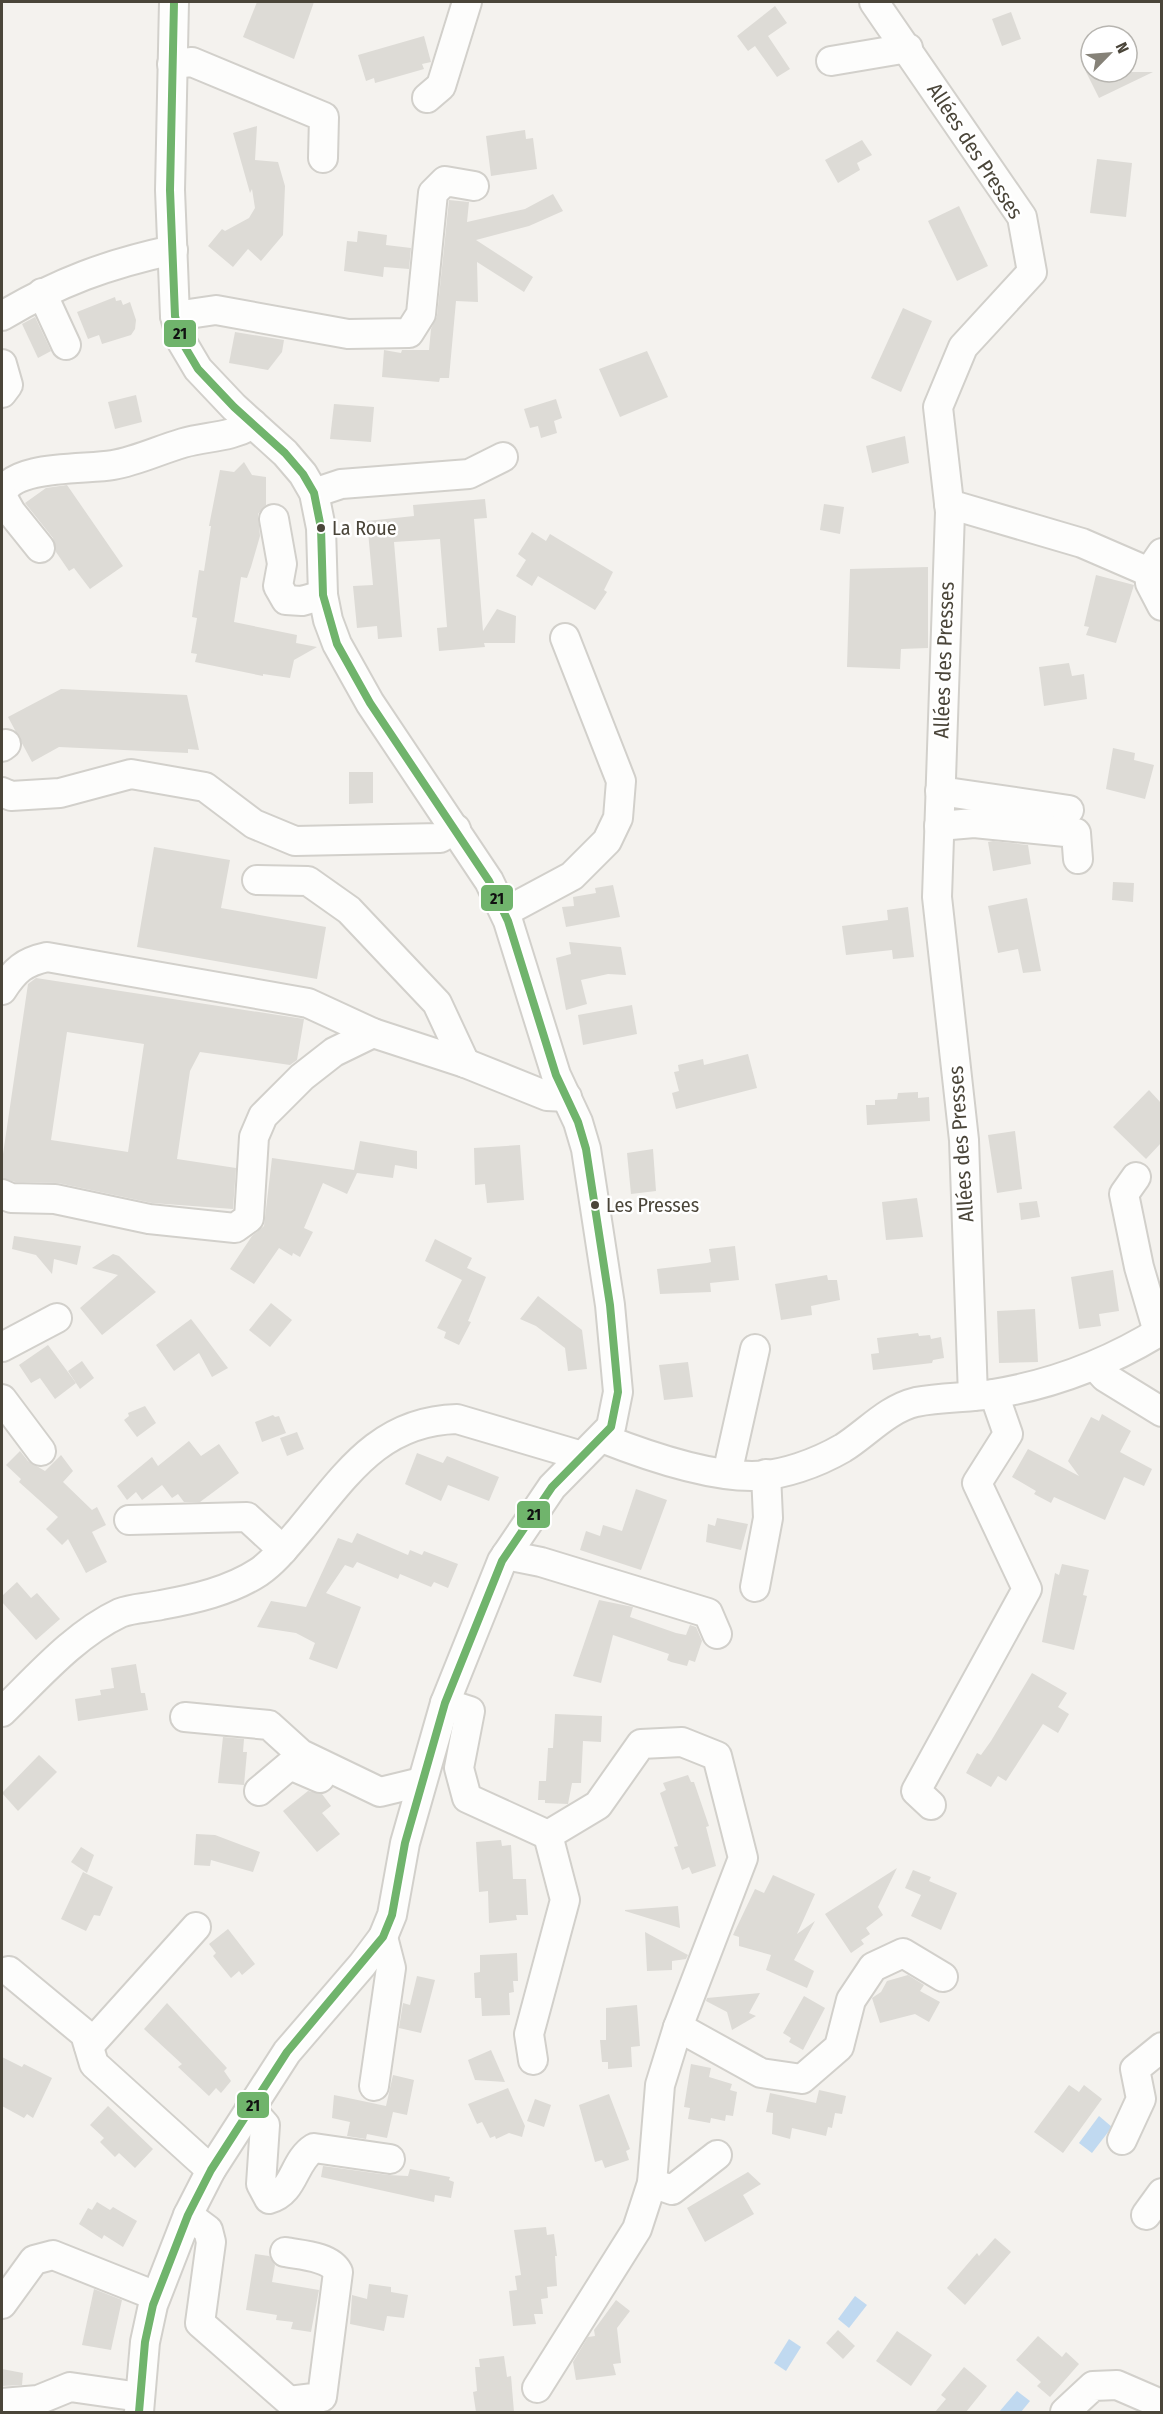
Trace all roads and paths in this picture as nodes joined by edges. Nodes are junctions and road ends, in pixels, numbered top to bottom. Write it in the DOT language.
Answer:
graph roads {
  1 [pos="174,2"];
  2 [pos="467,2"];
  3 [pos="874,2"];
  4 [pos="908,48"];
  5 [pos="831,61"];
  6 [pos="172,64"];
  7 [pos="427,98"];
  8 [pos="323,158"];
  9 [pos="474,186"];
  10 [pos="173,250"];
  11 [pos="42,293"];
  12 [pos="2,316"];
  13 [pos="176,316"];
  14 [pos="66,345"];
  15 [pos="2,364"];
  16 [pos="2,393"];
  17 [pos="253,424"];
  18 [pos="503,457"];
  19 [pos="314,493"];
  20 [pos="2,495"];
  21 [pos="949,504"];
  22 [pos="273,519"];
  23 [pos="40,548"];
  24 [pos="1155,562"];
  25 [pos="323,595"];
  26 [pos="1161,606"];
  27 [pos="566,638"];
  28 [pos="940,791"];
  29 [pos="2,792"];
  30 [pos="1069,810"];
  31 [pos="939,826"];
  32 [pos="456,829"];
  33 [pos="1078,859"];
  34 [pos="257,880"];
  35 [pos="505,912"];
  36 [pos="2,990"];
  37 [pos="374,1033"];
  38 [pos="465,1063"];
  39 [pos="567,1097"];
  40 [pos="1136,1177"];
  41 [pos="2,1194"];
  42 [pos="57,1318"];
  43 [pos="1160,1331"];
  44 [pos="2,1347"];
  45 [pos="755,1349"];
  46 [pos="1095,1366"];
  47 [pos="983,1395"];
  48 [pos="2,1399"];
  49 [pos="1161,1412"];
  50 [pos="592,1447"];
  51 [pos="41,1451"];
  52 [pos="727,1474"];
  53 [pos="766,1474"];
  54 [pos="129,1520"];
  55 [pos="283,1550"];
  56 [pos="506,1555"];
  57 [pos="755,1587"];
  58 [pos="717,1634"];
  59 [pos="445,1703"];
  60 [pos="2,1712"];
  61 [pos="185,1717"];
  62 [pos="421,1782"];
  63 [pos="259,1791"];
  64 [pos="931,1805"];
  65 [pos="411,1821"];
  66 [pos="548,1835"];
  67 [pos="196,1927"];
  68 [pos="382,1937"];
  69 [pos="9,1971"];
  70 [pos="943,1977"];
  71 [pos="833,2003"];
  72 [pos="678,2027"];
  73 [pos="89,2046"];
  74 [pos="1161,2047"];
  75 [pos="827,2055"];
  76 [pos="533,2060"];
  77 [pos="374,2086"];
  78 [pos="250,2108"];
  79 [pos="1122,2140"];
  80 [pos="717,2155"];
  81 [pos="390,2159"];
  82 [pos="211,2170"];
  83 [pos="652,2183"];
  84 [pos="188,2215"];
  85 [pos="285,2252"];
  86 [pos="156,2296"];
  87 [pos="2,2304"];
  88 [pos="537,2388"];
  89 [pos="1154,2401"];
  90 [pos="2,2403"];
  91 [pos="139,2405"];
  92 [pos="1065,2412"];
  1 -- 6 [label="street"];
  2 -- 7 [label="street"];
  3 -- 4 [label="street, Allées des Presses"];
  4 -- 5 [label="street"];
  4 -- 21 [label="street, Allées des Presses"];
  6 -- 8 [label="street"];
  6 -- 10 [label="street"];
  9 -- 13 [label="street"];
  10 -- 11 [label="street"];
  10 -- 13 [label="street"];
  11 -- 12 [label="street"];
  11 -- 14 [label="street"];
  13 -- 17 [label="street"];
  15 -- 16 [label="street"];
  17 -- 19 [label="street"];
  17 -- 20 [label="street"];
  18 -- 19 [label="street"];
  19 -- 25 [label="street"];
  20 -- 23 [label="street"];
  21 -- 24 [label="street"];
  21 -- 28 [label="street, Allées des Presses"];
  22 -- 25 [label="street"];
  24 -- 26 [label="street"];
  25 -- 32 [label="street"];
  27 -- 35 [label="street"];
  28 -- 30 [label="street"];
  28 -- 31 [label="street, Allées des Presses"];
  29 -- 32 [label="street"];
  31 -- 33 [label="street"];
  31 -- 47 [label="street, Allées des Presses"];
  32 -- 35 [label="street"];
  34 -- 38 [label="street"];
  35 -- 39 [label="street"];
  36 -- 37 [label="street"];
  37 -- 38 [label="street"];
  37 -- 41 [label="street"];
  38 -- 39 [label="street"];
  39 -- 50 [label="street"];
  40 -- 43 [label="street"];
  42 -- 44 [label="street"];
  43 -- 46 [label="street"];
  45 -- 52 [label="street"];
  46 -- 47 [label="street"];
  46 -- 49 [label="street"];
  47 -- 53 [label="street"];
  47 -- 64 [label="street, Allées des Presses"];
  48 -- 51 [label="street"];
  50 -- 52 [label="street"];
  50 -- 55 [label="street"];
  50 -- 56 [label="street"];
  52 -- 53 [label="street"];
  53 -- 57 [label="street"];
  54 -- 55 [label="street"];
  55 -- 60 [label="street"];
  56 -- 58 [label="street"];
  56 -- 59 [label="street"];
  59 -- 62 [label="street"];
  59 -- 66 [label="street"];
  61 -- 62 [label="street"];
  62 -- 65 [label="street"];
  63 -- 65 [label="street"];
  65 -- 68 [label="street"];
  66 -- 72 [label="street"];
  66 -- 76 [label="street"];
  67 -- 73 [label="street"];
  68 -- 77 [label="street"];
  68 -- 78 [label="street"];
  69 -- 73 [label="street"];
  70 -- 75 [label="street"];
  71 -- 75 [label="street"];
  72 -- 75 [label="street"];
  72 -- 83 [label="street"];
  73 -- 82 [label="street"];
  74 -- 79 [label="street"];
  78 -- 81 [label="street"];
  78 -- 82 [label="street"];
  80 -- 83 [label="street"];
  82 -- 84 [label="street"];
  83 -- 88 [label="street"];
  84 -- 85 [label="street"];
  84 -- 86 [label="street"];
  86 -- 87 [label="street"];
  86 -- 91 [label="street"];
  89 -- 92 [label="street"];
  90 -- 91 [label="street"];
}
